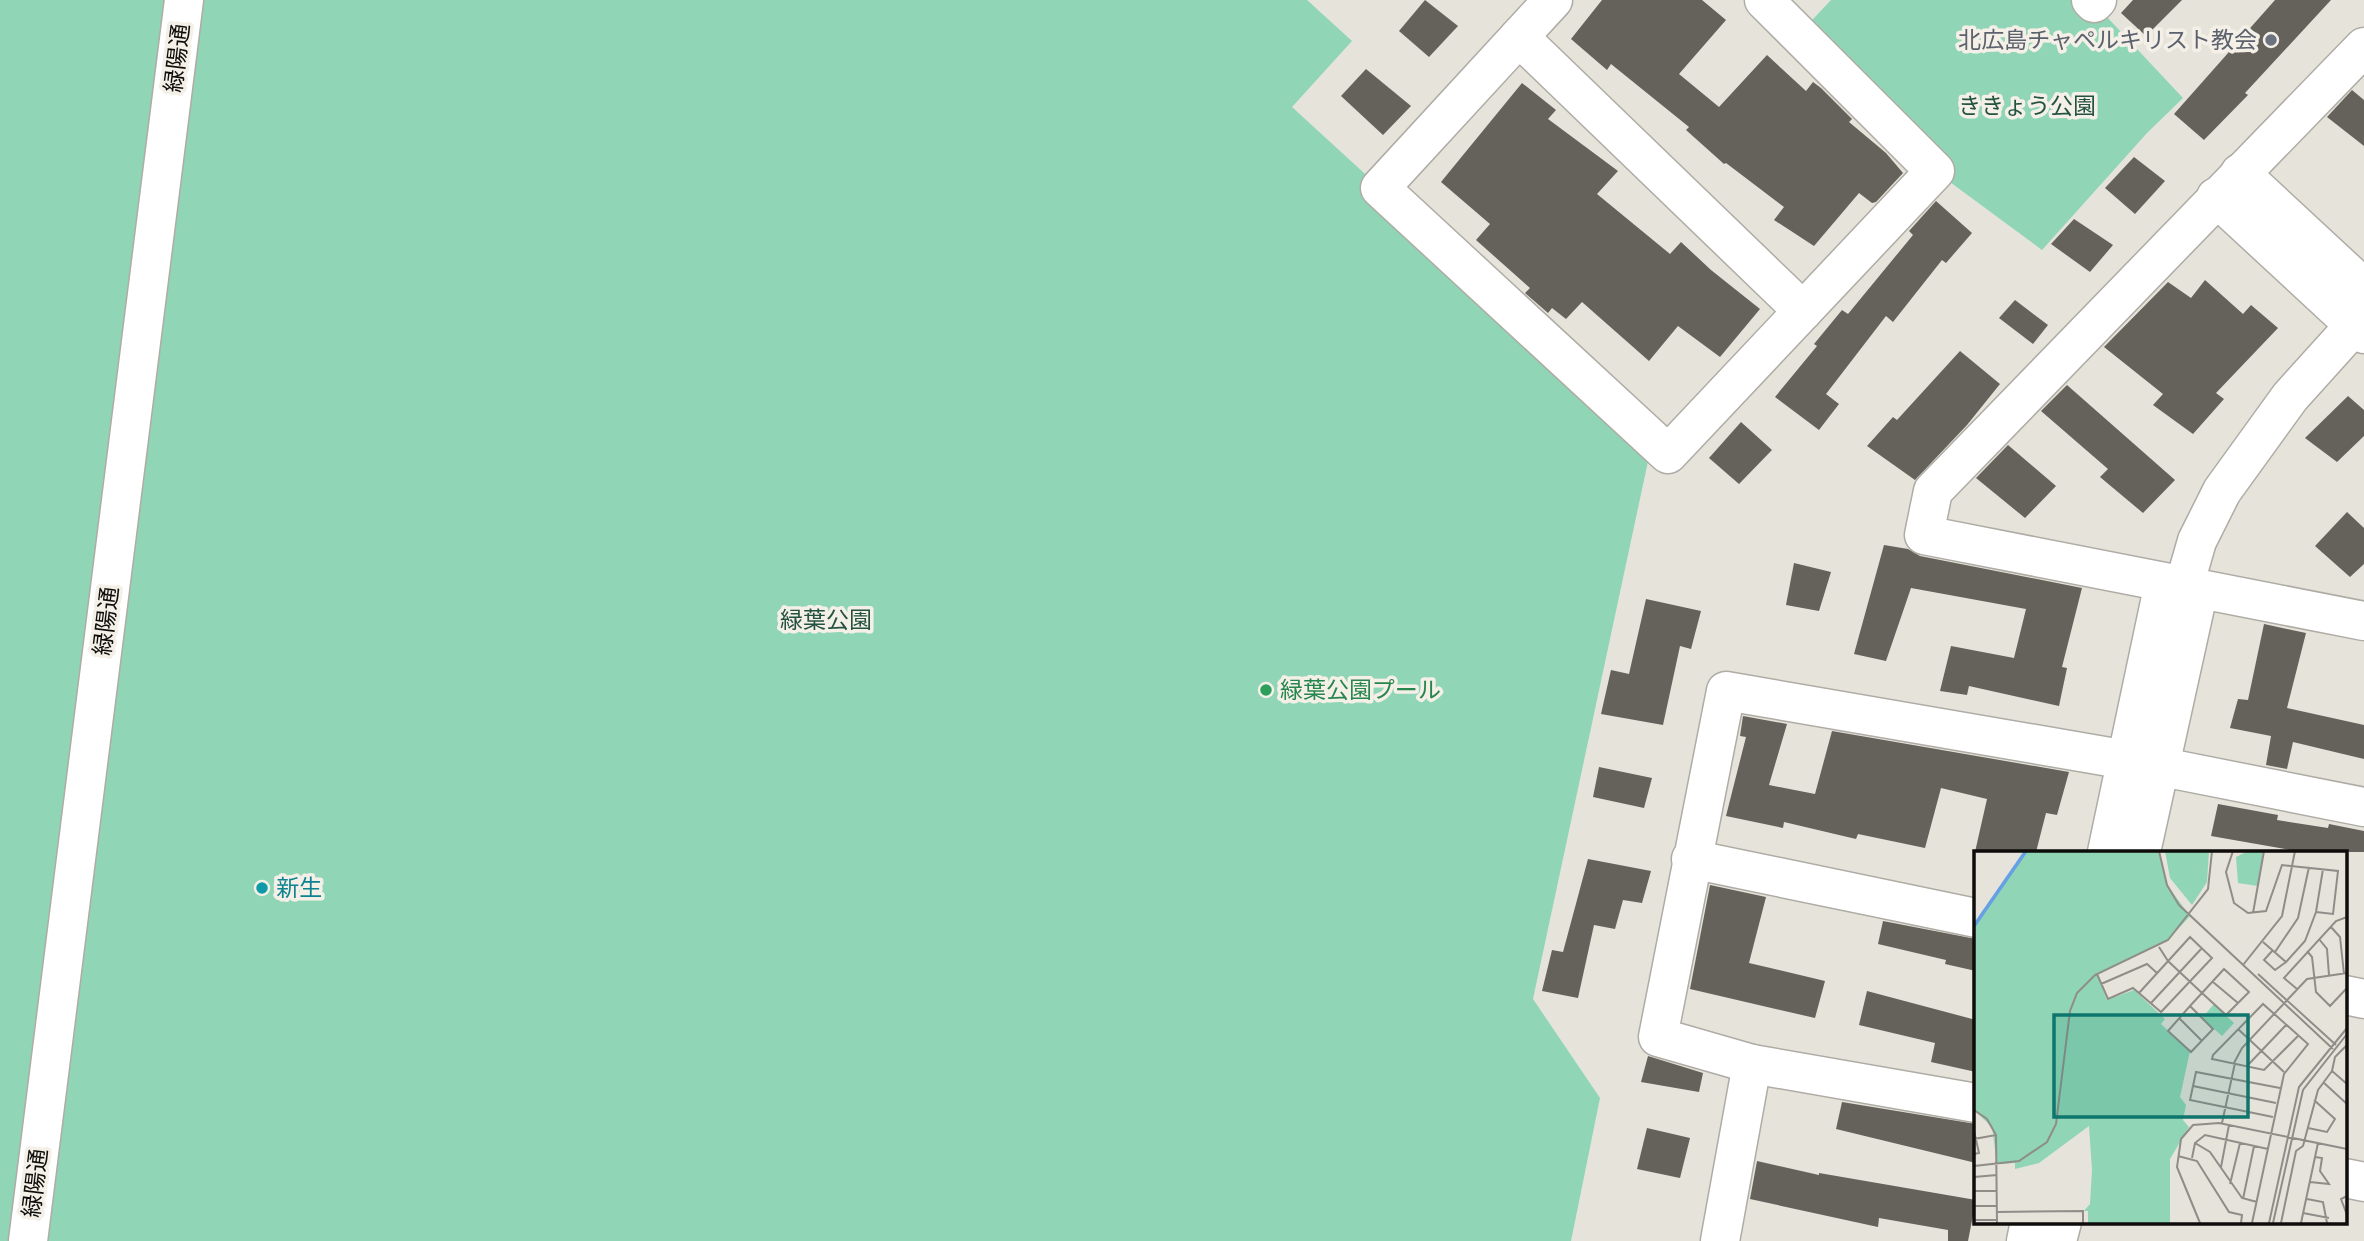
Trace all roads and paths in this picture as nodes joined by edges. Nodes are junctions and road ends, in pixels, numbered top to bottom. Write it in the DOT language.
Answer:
graph roads {
  1 [pos="184,0"];
  2 [pos="1553,0"];
  3 [pos="1764,0"];
  4 [pos="2091,0"];
  5 [pos="2097,0"];
  6 [pos="1519,37"];
  7 [pos="2364,47"];
  8 [pos="2228,185"];
  9 [pos="2364,288"];
  10 [pos="1803,311"];
  11 [pos="2361,325"];
  12 [pos="2182,586"];
  13 [pos="2358,612"];
  14 [pos="2143,763"];
  15 [pos="2364,807"];
  16 [pos="2107,851"];
  17 [pos="2141,851"];
  18 [pos="1692,859"];
  19 [pos="1974,918"];
  20 [pos="2346,995"];
  21 [pos="2364,999"];
  22 [pos="1752,1064"];
  23 [pos="1974,1103"];
  24 [pos="2346,1178"];
  25 [pos="2364,1182"];
  26 [pos="2061,1224"];
  27 [pos="28,1241"];
  28 [pos="1720,1241"];
  29 [pos="2057,1241"];
  1 -- 27 [label="street, 緑陽通"];
  2 -- 6 [label="street"];
  3 -- 10 [label="street"];
  4 -- 5 [label="street"];
  6 -- 10 [label="street"];
  6 -- 10 [label="street"];
  7 -- 8 [label="street"];
  8 -- 9 [label="street"];
  8 -- 11 [label="street"];
  8 -- 12 [label="street"];
  11 -- 12 [label="street"];
  12 -- 13 [label="street"];
  12 -- 14 [label="street"];
  14 -- 15 [label="street"];
  14 -- 16 [label="street"];
  14 -- 17 [label="street"];
  14 -- 18 [label="street"];
  18 -- 19 [label="street"];
  18 -- 22 [label="street"];
  20 -- 21 [label="street"];
  22 -- 23 [label="street"];
  22 -- 28 [label="street"];
  24 -- 25 [label="street"];
  26 -- 29 [label="street"];
}
